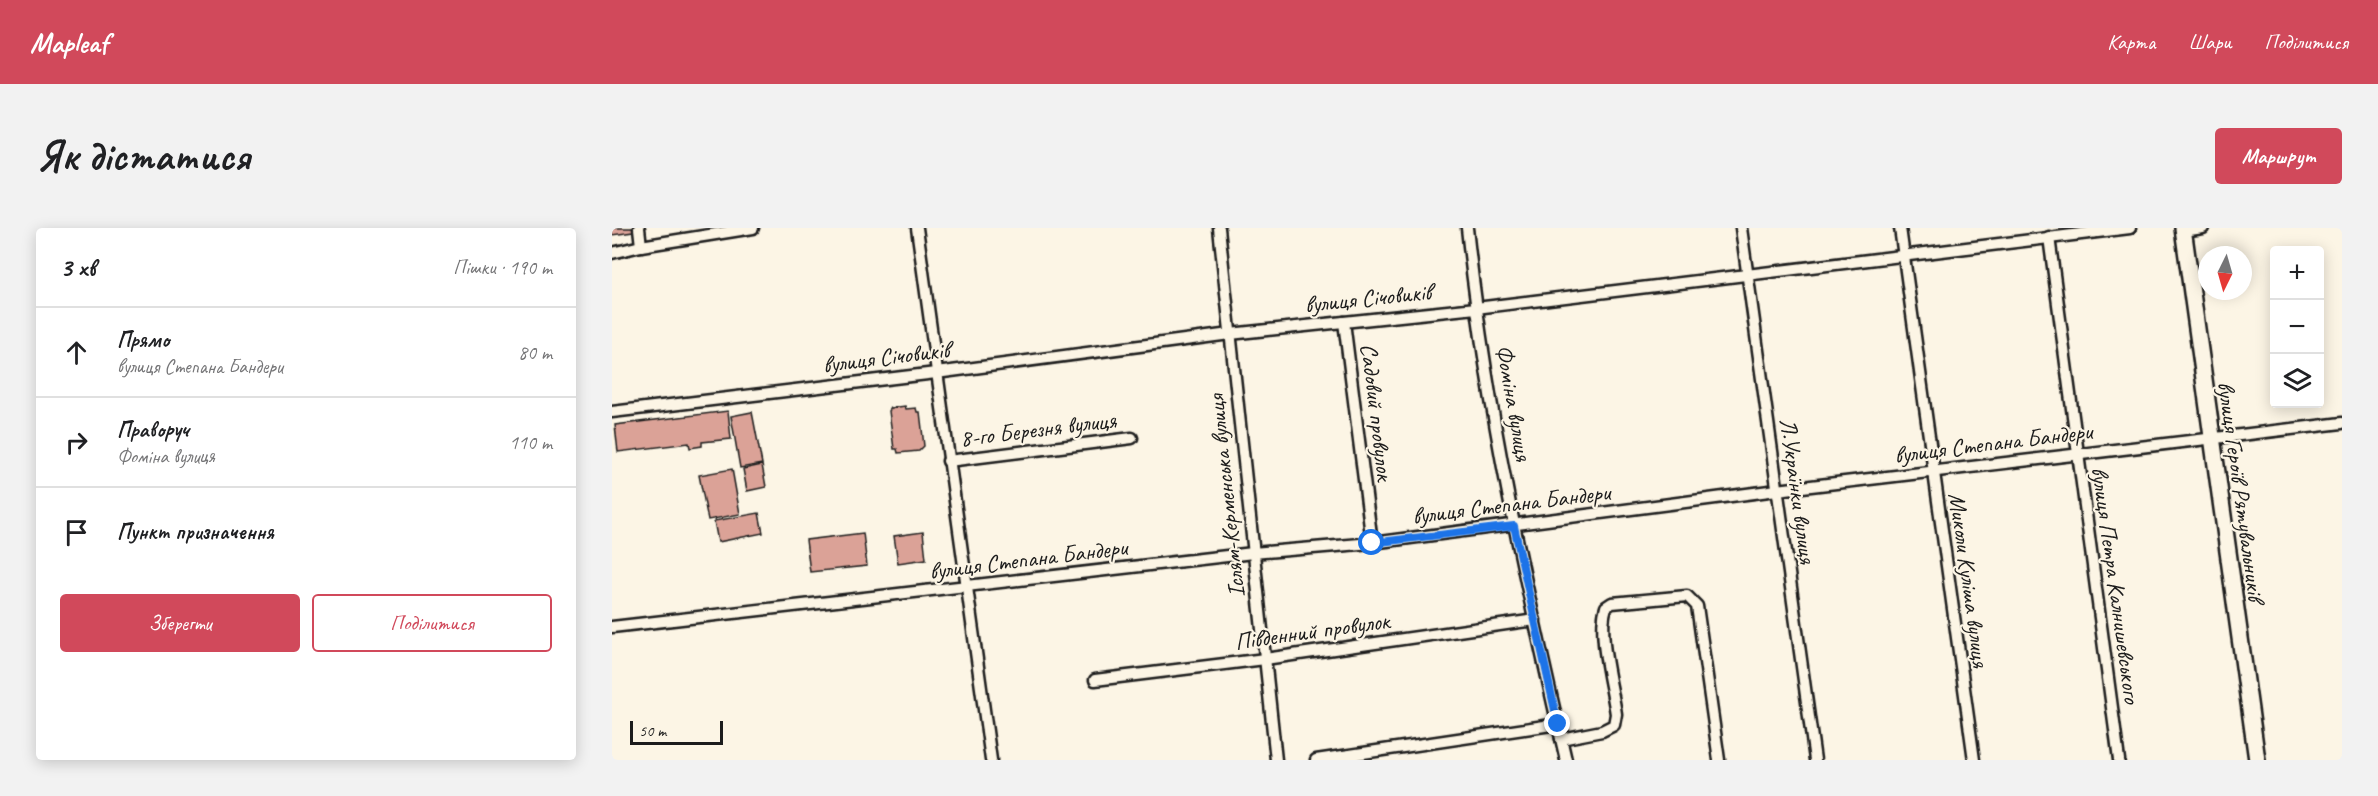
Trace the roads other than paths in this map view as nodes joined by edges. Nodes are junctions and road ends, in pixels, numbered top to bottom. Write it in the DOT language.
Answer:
graph roads {
  1 [pos="639,228"];
  2 [pos="753,228"];
  3 [pos="917,228"];
  4 [pos="1219,228"];
  5 [pos="1467,228"];
  6 [pos="1741,228"];
  7 [pos="1900,228"];
  8 [pos="2130,228"];
  9 [pos="2203,228"];
  10 [pos="2183,230"];
  11 [pos="2049,237"];
  12 [pos="641,246"];
  13 [pos="612,253"];
  14 [pos="1904,254"];
  15 [pos="1746,274"];
  16 [pos="1476,308"];
  17 [pos="1344,322"];
  18 [pos="1230,334"];
  19 [pos="936,373"];
  20 [pos="612,411"];
  21 [pos="2342,423"];
  22 [pos="2210,437"];
  23 [pos="1132,438"];
  24 [pos="2078,453"];
  25 [pos="948,461"];
  26 [pos="1933,471"];
  27 [pos="1777,490"];
  28 [pos="1514,526"];
  29 [pos="1372,543"];
  30 [pos="1252,553"];
  31 [pos="966,588"];
  32 [pos="1535,620"];
  33 [pos="612,627"];
  34 [pos="1265,659"];
  35 [pos="1095,680"];
  36 [pos="1558,724"];
  37 [pos="1561,739"];
  38 [pos="991,760"];
  39 [pos="1276,760"];
  40 [pos="1316,760"];
  41 [pos="1566,760"];
  42 [pos="1719,760"];
  43 [pos="1815,760"];
  44 [pos="1974,760"];
  45 [pos="2118,760"];
  46 [pos="2257,760"];
  1 -- 12 [label="street"];
  2 -- 12 [label="street"];
  3 -- 19 [label="street, 8-го Березня вулиця"];
  4 -- 18 [label="street, Іслям-Керменська вулиця"];
  5 -- 16 [label="street, Фоміна вулиця"];
  6 -- 15 [label="street, Л.Українки вулиця"];
  7 -- 14 [label="street, Миколи Куліша вулиця"];
  8 -- 11 [label="street, вулиця Січовиків"];
  9 -- 10 [label="street"];
  10 -- 22 [label="street, вулиця Героїв Рятувальників"];
  11 -- 14 [label="street, вулиця Січовиків"];
  11 -- 24 [label="street, вулиця Петра Калнишевського"];
  12 -- 13 [label="street"];
  14 -- 15 [label="street, вулиця Січовиків"];
  14 -- 26 [label="street, Миколи Куліша вулиця"];
  15 -- 16 [label="street, вулиця Січовиків"];
  15 -- 27 [label="street, Л.Українки вулиця"];
  16 -- 17 [label="street, вулиця Січовиків"];
  16 -- 28 [label="street, Фоміна вулиця"];
  17 -- 18 [label="street, вулиця Січовиків"];
  17 -- 29 [label="street, Садовий провулок"];
  18 -- 19 [label="street, вулиця Січовиків"];
  18 -- 30 [label="street, Іслям-Керменська вулиця"];
  19 -- 20 [label="street, вулиця Січовиків"];
  19 -- 25 [label="street, 8-го Березня вулиця"];
  21 -- 22 [label="street, вулиця Степана Бандери"];
  22 -- 24 [label="street, вулиця Степана Бандери"];
  22 -- 46 [label="street, вулиця Героїв Рятувальників"];
  23 -- 25 [label="street, 8-го Березня вулиця"];
  24 -- 26 [label="street, вулиця Степана Бандери"];
  24 -- 45 [label="street, вулиця Петра Калнишевського"];
  25 -- 31 [label="street, 8-го Березня вулиця"];
  26 -- 27 [label="street, вулиця Степана Бандери"];
  26 -- 44 [label="street, Миколи Куліша вулиця"];
  27 -- 28 [label="street, вулиця Степана Бандери"];
  27 -- 43 [label="street, Л.Українки вулиця"];
  28 -- 29 [label="street, вулиця Степана Бандери"];
  28 -- 32 [label="street, Фоміна вулиця"];
  29 -- 30 [label="street, вулиця Степана Бандери"];
  30 -- 31 [label="street, вулиця Степана Бандери"];
  30 -- 34 [label="street, Іслям-Керменська вулиця"];
  31 -- 33 [label="street, вулиця Степана Бандери"];
  31 -- 38 [label="street, 8-го Березня вулиця"];
  32 -- 34 [label="street, Південний провулок"];
  32 -- 36 [label="street, Фоміна вулиця"];
  34 -- 35 [label="street, Південний провулок"];
  34 -- 39 [label="street, Іслям-Керменська вулиця"];
  36 -- 37 [label="street, Фоміна вулиця"];
  36 -- 40 [label="street"];
  37 -- 41 [label="street, Фоміна вулиця"];
  37 -- 42 [label="street"];
}
